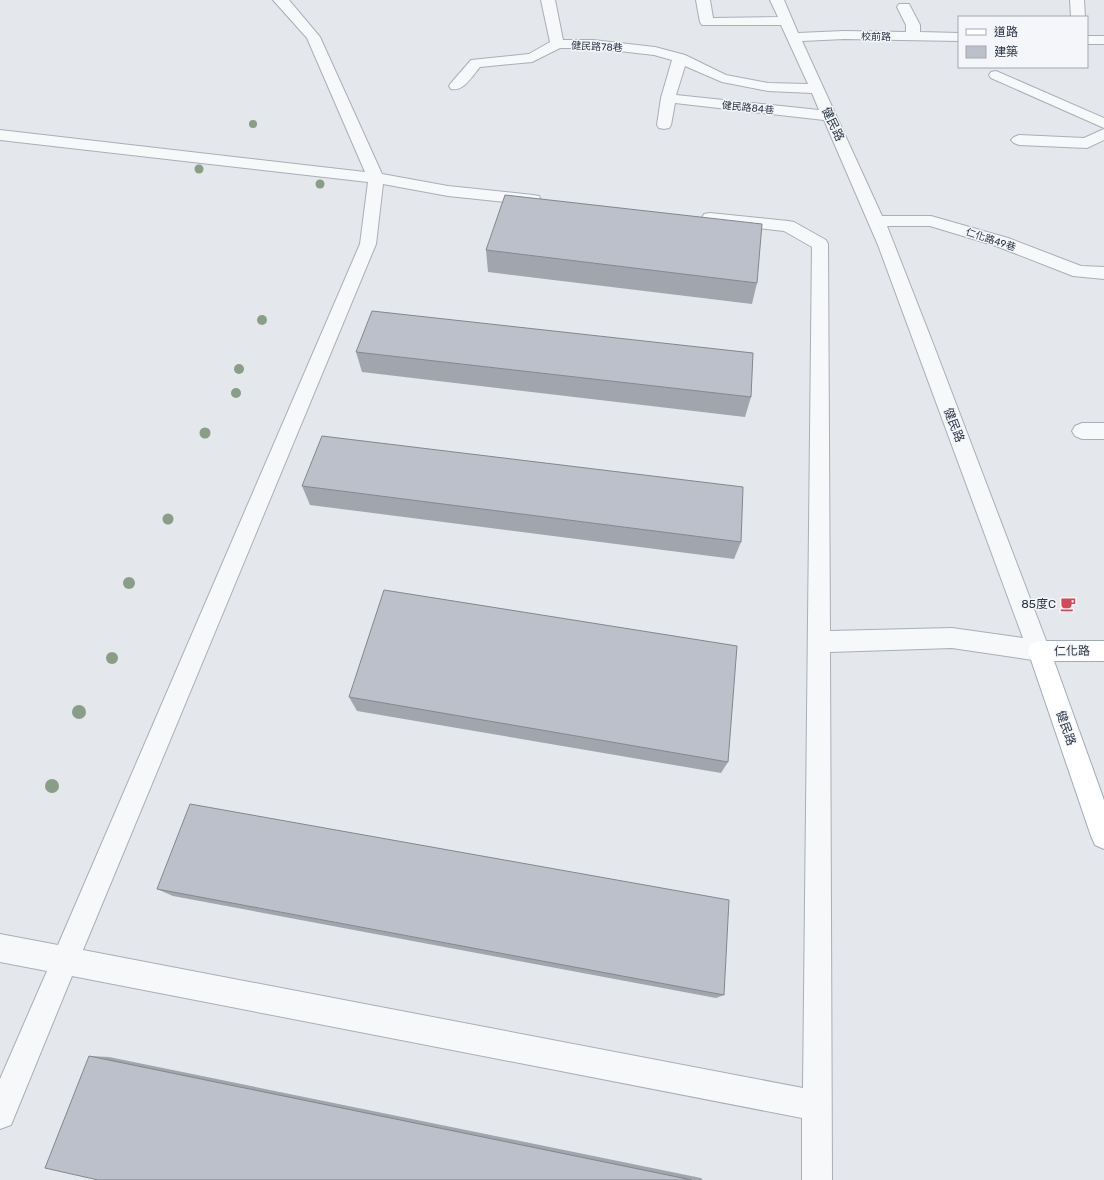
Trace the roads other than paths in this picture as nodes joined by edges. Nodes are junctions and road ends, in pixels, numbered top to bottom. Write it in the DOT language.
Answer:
graph roads {
  1 [pos="280,0"];
  2 [pos="548,0"];
  3 [pos="703,0"];
  4 [pos="777,0"];
  5 [pos="1077,0"];
  6 [pos="904,7"];
  7 [pos="1078,16"];
  8 [pos="789,29"];
  9 [pos="913,36"];
  10 [pos="958,38"];
  11 [pos="1088,40"];
  12 [pos="1104,40"];
  13 [pos="557,44"];
  14 [pos="680,58"];
  15 [pos="996,75"];
  16 [pos="456,86"];
  17 [pos="816,89"];
  18 [pos="668,98"];
  19 [pos="829,116"];
  20 [pos="1104,124"];
  21 [pos="664,125"];
  22 [pos="1104,134"];
  23 [pos="0,135"];
  24 [pos="1020,140"];
  25 [pos="376,178"];
  26 [pos="551,202"];
  27 [pos="693,216"];
  28 [pos="875,221"];
  29 [pos="1104,273"];
  30 [pos="1104,430"];
  31 [pos="1082,431"];
  32 [pos="820,642"];
  33 [pos="1039,651"];
  34 [pos="1104,651"];
  35 [pos="1104,836"];
  36 [pos="0,948"];
  37 [pos="65,961"];
  38 [pos="817,1106"];
  39 [pos="0,1114"];
  40 [pos="816,1180"];
  1 -- 25 [label="street"];
  2 -- 13 [label="street"];
  3 -- 8 [label="street"];
  4 -- 8 [label="street, 健民路"];
  5 -- 7 [label="street"];
  6 -- 9 [label="street"];
  8 -- 9 [label="street, 校前路"];
  8 -- 17 [label="street, 健民路"];
  9 -- 10 [label="street, 校前路"];
  11 -- 12 [label="street"];
  13 -- 14 [label="street, 健民路78巷"];
  13 -- 16 [label="street, 健民路78巷"];
  14 -- 17 [label="street, 健民路78巷"];
  14 -- 18 [label="street"];
  15 -- 20 [label="street"];
  17 -- 19 [label="street, 健民路"];
  18 -- 19 [label="street, 健民路84巷"];
  18 -- 21 [label="street"];
  19 -- 28 [label="street, 健民路"];
  22 -- 24 [label="street"];
  23 -- 25 [label="street"];
  25 -- 26 [label="street"];
  25 -- 37 [label="street"];
  27 -- 32 [label="street"];
  28 -- 29 [label="street, 仁化路49巷"];
  28 -- 33 [label="street, 健民路"];
  30 -- 31 [label="street"];
  32 -- 33 [label="street"];
  32 -- 38 [label="street"];
  33 -- 34 [label="main road, 仁化路"];
  33 -- 35 [label="main road, 健民路"];
  36 -- 37 [label="street"];
  37 -- 38 [label="street"];
  37 -- 39 [label="street"];
  38 -- 40 [label="street"];
}
